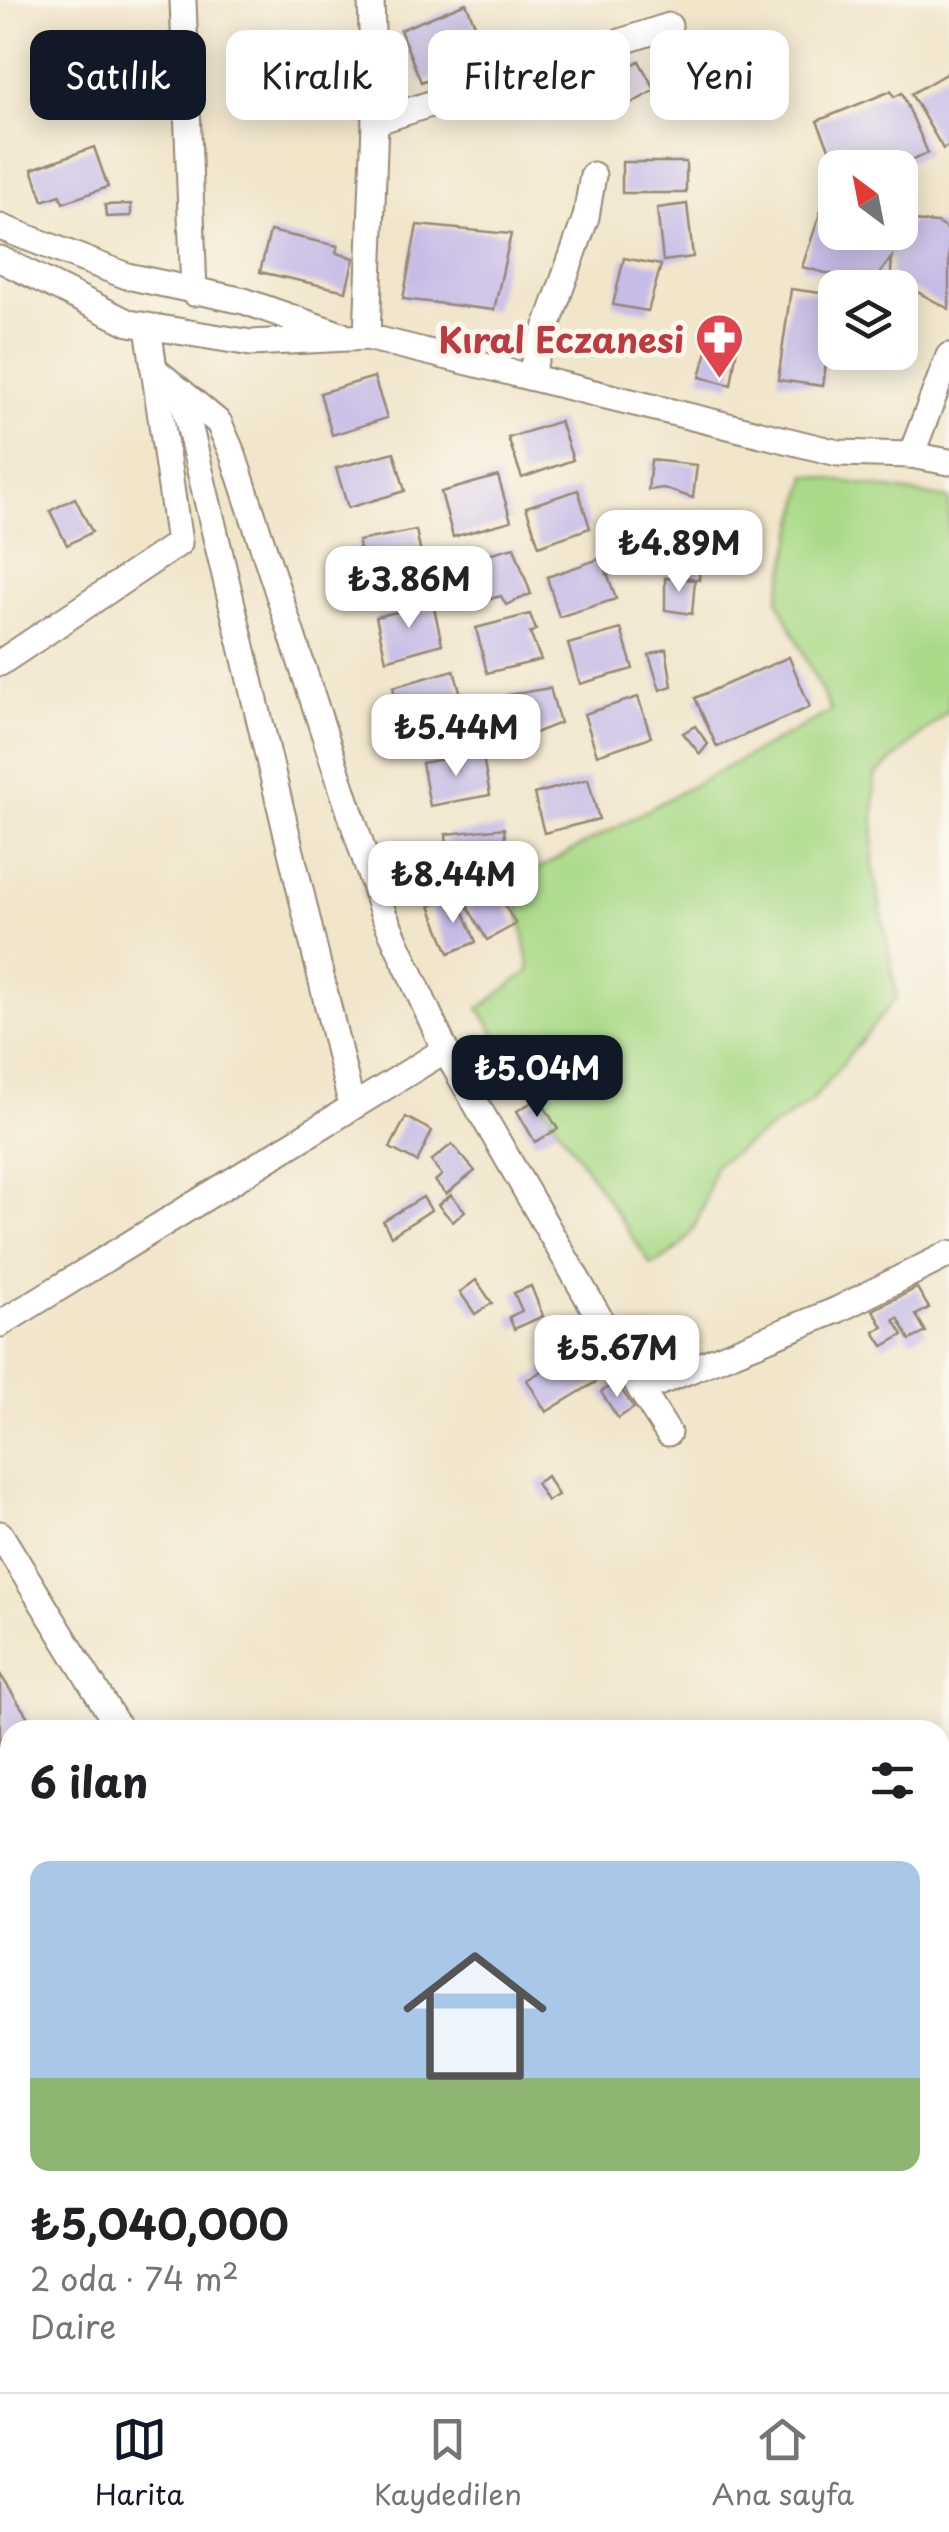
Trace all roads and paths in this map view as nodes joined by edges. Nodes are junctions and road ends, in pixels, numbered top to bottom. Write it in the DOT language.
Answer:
graph roads {
  1 [pos="183,0"];
  2 [pos="371,0"];
  3 [pos="669,26"];
  4 [pos="375,122"];
  5 [pos="594,176"];
  6 [pos="0,227"];
  7 [pos="0,259"];
  8 [pos="194,293"];
  9 [pos="148,327"];
  10 [pos="356,337"];
  11 [pos="949,356"];
  12 [pos="154,369"];
  13 [pos="529,377"];
  14 [pos="181,390"];
  15 [pos="912,455"];
  16 [pos="949,462"];
  17 [pos="0,664"];
  18 [pos="445,1050"];
  19 [pos="352,1107"];
  20 [pos="949,1254"];
  21 [pos="0,1324"];
  22 [pos="641,1390"];
  23 [pos="668,1433"];
  24 [pos="0,1534"];
  25 [pos="114,1720"];
  1 -- 8 [label="street"];
  2 -- 4 [label="street"];
  3 -- 4 [label="street"];
  4 -- 10 [label="street"];
  5 -- 13 [label="street"];
  6 -- 8 [label="street"];
  7 -- 9 [label="street"];
  8 -- 10 [label="street"];
  9 -- 10 [label="street"];
  9 -- 12 [label="street"];
  10 -- 13 [label="street"];
  11 -- 15 [label="street"];
  12 -- 14 [label="street"];
  12 -- 17 [label="street"];
  13 -- 15 [label="street"];
  14 -- 18 [label="street"];
  14 -- 19 [label="street"];
  15 -- 16 [label="street"];
  18 -- 19 [label="street"];
  18 -- 22 [label="street"];
  19 -- 21 [label="street"];
  20 -- 22 [label="street"];
  22 -- 23 [label="street"];
  24 -- 25 [label="street"];
}
